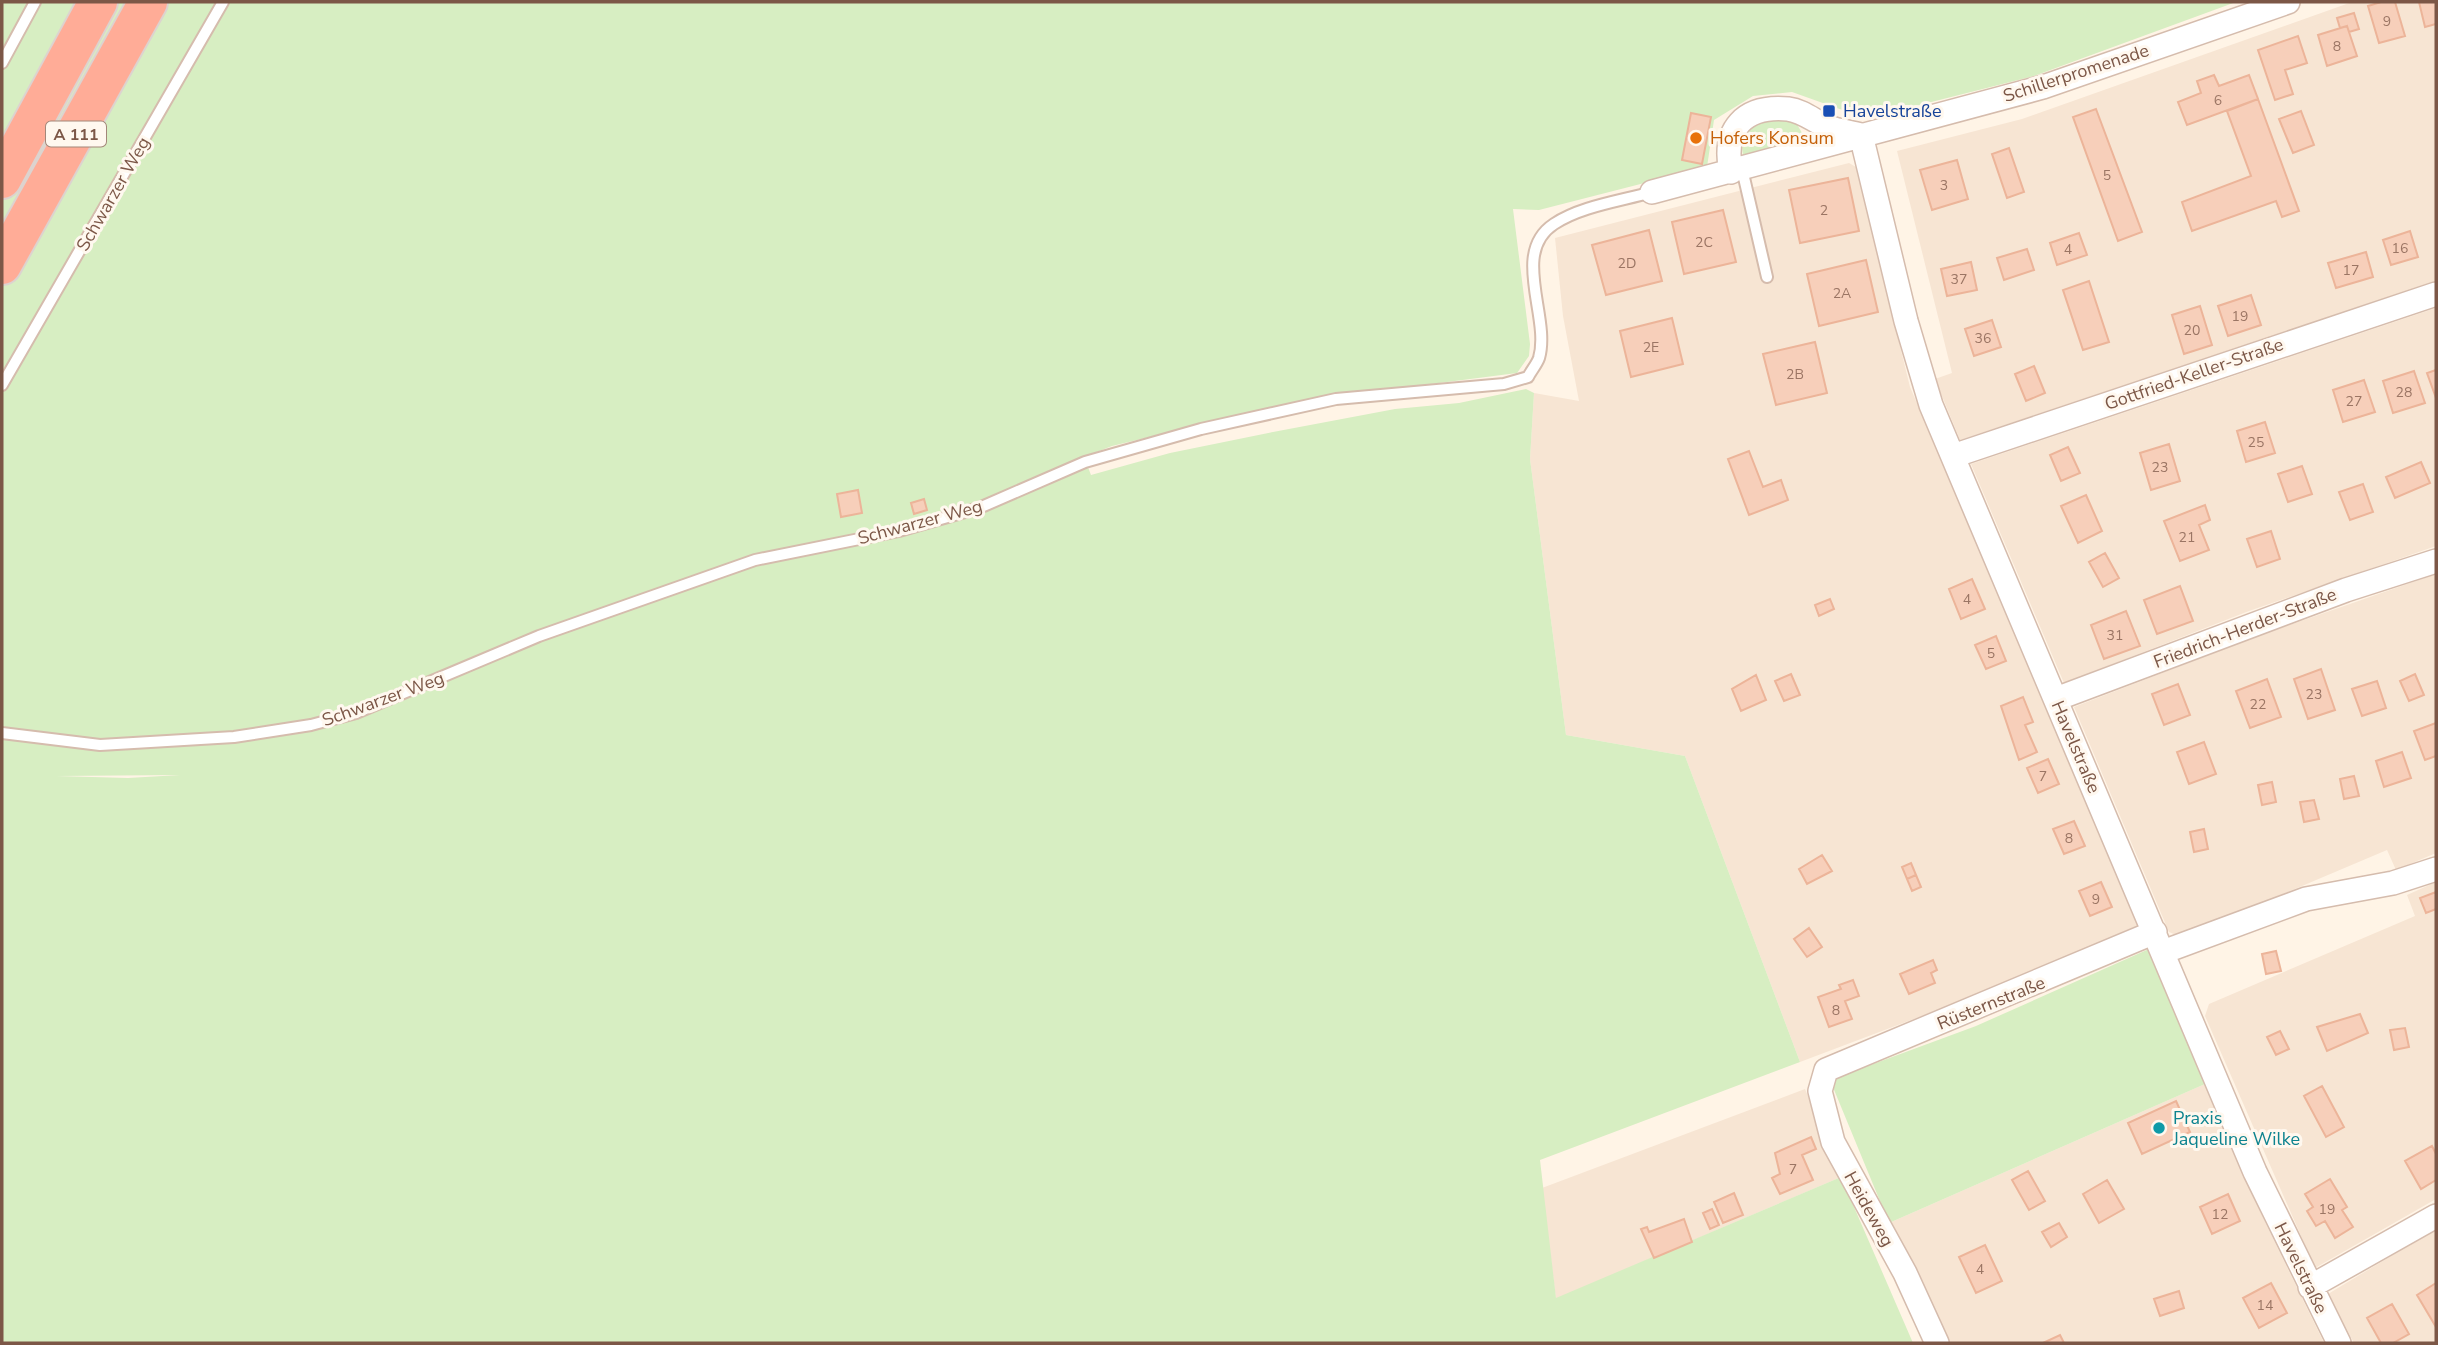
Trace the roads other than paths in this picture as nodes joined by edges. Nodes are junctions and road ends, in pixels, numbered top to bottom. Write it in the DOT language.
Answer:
graph roads {
  1 [pos="35,2"];
  2 [pos="98,2"];
  3 [pos="148,2"];
  4 [pos="223,2"];
  5 [pos="2288,2"];
  6 [pos="2,63"];
  7 [pos="1861,135"];
  8 [pos="1727,173"];
  9 [pos="2,179"];
  10 [pos="1652,192"];
  11 [pos="2,265"];
  12 [pos="1768,276"];
  13 [pos="2436,293"];
  14 [pos="2,385"];
  15 [pos="1953,456"];
  16 [pos="2436,561"];
  17 [pos="2056,699"];
  18 [pos="2,733"];
  19 [pos="2436,869"];
  20 [pos="2159,942"];
  21 [pos="1826,1070"];
  22 [pos="2436,1216"];
  23 [pos="2310,1287"];
  24 [pos="1937,1343"];
  25 [pos="2339,1343"];
  1 -- 6 [label="lane"];
  2 -- 9 [label="highway, A 111"];
  3 -- 11 [label="highway, A 111"];
  4 -- 14 [label="lane, Schwarzer Weg"];
  5 -- 7 [label="street, Schillerpromenade"];
  7 -- 8 [label="street, Schillerpromenade"];
  7 -- 8 [label="street, Schillerpromenade"];
  7 -- 15 [label="street, Havelstraße"];
  8 -- 10 [label="street, Schwarzer Weg"];
  8 -- 12 [label="lane"];
  10 -- 18 [label="lane, Schwarzer Weg"];
  13 -- 15 [label="street, Gottfried-Keller-Straße"];
  15 -- 17 [label="street, Havelstraße"];
  16 -- 17 [label="street, Friedrich-Herder-Straße"];
  17 -- 20 [label="street, Havelstraße"];
  19 -- 20 [label="street, Rüsternstraße"];
  20 -- 21 [label="street, Rüsternstraße"];
  20 -- 23 [label="street, Havelstraße"];
  21 -- 24 [label="street, Heideweg"];
  22 -- 23 [label="street"];
  23 -- 25 [label="street, Havelstraße"];
}
